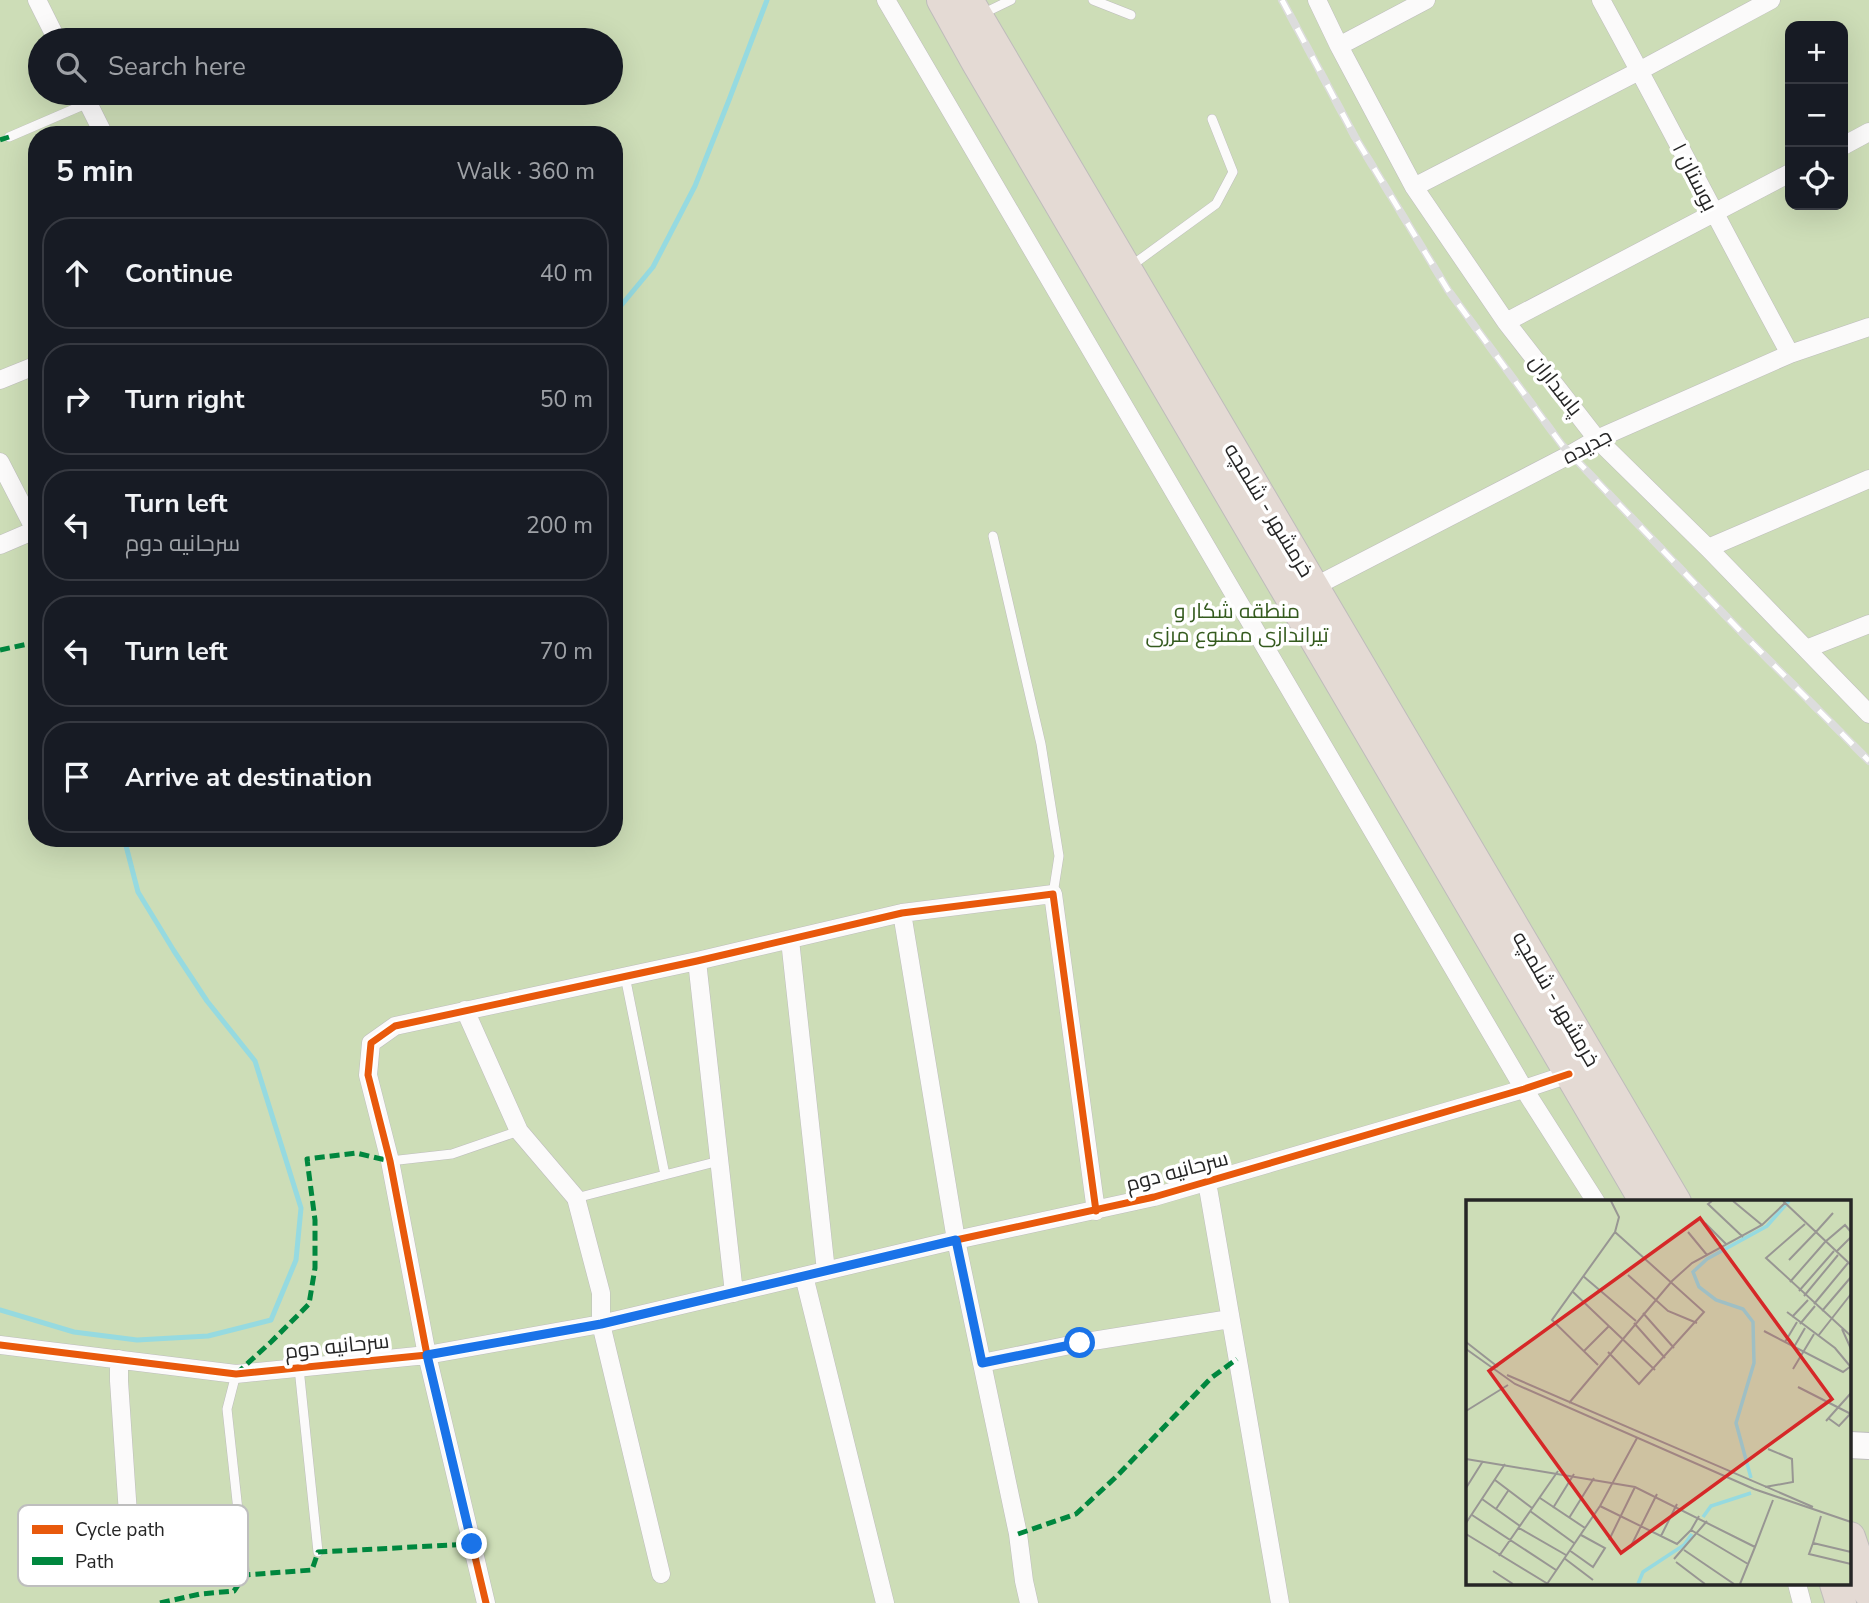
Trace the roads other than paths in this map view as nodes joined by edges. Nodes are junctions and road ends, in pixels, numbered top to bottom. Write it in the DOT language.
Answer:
graph roads {
  1 [pos="37,0"];
  2 [pos="886,0"];
  3 [pos="942,0"];
  4 [pos="1011,0"];
  5 [pos="1093,0"];
  6 [pos="1317,0"];
  7 [pos="1426,0"];
  8 [pos="1601,0"];
  9 [pos="1771,0"];
  10 [pos="973,8"];
  11 [pos="1132,15"];
  12 [pos="51,28"];
  13 [pos="1339,46"];
  14 [pos="1639,71"];
  15 [pos="71,105"];
  16 [pos="89,105"];
  17 [pos="1212,119"];
  18 [pos="30,126"];
  19 [pos="99,126"];
  20 [pos="28,127"];
  21 [pos="1869,132"];
  22 [pos="9,137"];
  23 [pos="1848,143"];
  24 [pos="1785,176"];
  25 [pos="1414,187"];
  26 [pos="1714,213"];
  27 [pos="1127,270"];
  28 [pos="1506,322"];
  29 [pos="1869,327"];
  30 [pos="1790,354"];
  31 [pos="28,369"];
  32 [pos="0,380"];
  33 [pos="1597,439"];
  34 [pos="0,463"];
  35 [pos="1869,479"];
  36 [pos="28,517"];
  37 [pos="28,535"];
  38 [pos="993,536"];
  39 [pos="0,545"];
  40 [pos="1708,548"];
  41 [pos="1302,592"];
  42 [pos="1869,624"];
  43 [pos="1806,649"];
  44 [pos="1869,714"];
  45 [pos="1052,894"];
  46 [pos="902,913"];
  47 [pos="790,940"];
  48 [pos="697,961"];
  49 [pos="625,976"];
  50 [pos="465,1010"];
  51 [pos="1569,1074"];
  52 [pos="1524,1089"];
  53 [pos="519,1131"];
  54 [pos="390,1161"];
  55 [pos="719,1161"];
  56 [pos="664,1175"];
  57 [pos="1207,1182"];
  58 [pos="576,1198"];
  59 [pos="1595,1200"];
  60 [pos="1644,1200"];
  61 [pos="1675,1200"];
  62 [pos="1096,1211"];
  63 [pos="956,1240"];
  64 [pos="825,1271"];
  65 [pos="804,1276"];
  66 [pos="734,1293"];
  67 [pos="1230,1319"];
  68 [pos="601,1324"];
  69 [pos="0,1345"];
  70 [pos="427,1355"];
  71 [pos="119,1359"];
  72 [pos="982,1363"];
  73 [pos="299,1368"];
  74 [pos="236,1374"];
  75 [pos="127,1505"];
  76 [pos="237,1505"];
  77 [pos="1852,1543"];
  78 [pos="318,1552"];
  79 [pos="661,1574"];
  80 [pos="1798,1586"];
  81 [pos="1836,1586"];
  82 [pos="1869,1593"];
  83 [pos="486,1603"];
  84 [pos="885,1603"];
  85 [pos="1029,1603"];
  86 [pos="1280,1603"];
  87 [pos="1802,1603"];
  88 [pos="1841,1603"];
  1 -- 12 [label="street"];
  2 -- 52 [label="street"];
  3 -- 41 [label="highway, خرمشهر - شلمچه"];
  4 -- 10 [label="lane"];
  5 -- 11 [label="lane"];
  6 -- 13 [label="street, پاسداران"];
  7 -- 13 [label="street"];
  8 -- 14 [label="street, بوستان ۱"];
  9 -- 14 [label="street"];
  10 -- 27 [label="highway, خرمشهر - شلمچه"];
  13 -- 25 [label="street, پاسداران"];
  14 -- 25 [label="street"];
  14 -- 26 [label="street, بوستان ۱"];
  15 -- 18 [label="lane"];
  16 -- 19 [label="street"];
  17 -- 27 [label="lane"];
  20 -- 22 [label="lane"];
  21 -- 23 [label="street"];
  24 -- 26 [label="street"];
  25 -- 28 [label="street, پاسداران"];
  26 -- 28 [label="street"];
  26 -- 30 [label="street, بوستان ۱"];
  27 -- 41 [label="highway, خرمشهر - شلمچه"];
  28 -- 33 [label="street, پاسداران"];
  29 -- 30 [label="street, جدیده"];
  30 -- 33 [label="street, جدیده"];
  31 -- 32 [label="street"];
  33 -- 40 [label="street, پاسداران"];
  33 -- 41 [label="street, جدیده"];
  34 -- 36 [label="street"];
  35 -- 40 [label="street"];
  37 -- 39 [label="street"];
  38 -- 45 [label="lane"];
  40 -- 43 [label="street, پاسداران"];
  41 -- 51 [label="highway, خرمشهر - شلمچه"];
  41 -- 61 [label="highway, خرمشهر - شلمچه"];
  42 -- 43 [label="street"];
  43 -- 44 [label="street, پاسداران"];
  45 -- 46 [label="street"];
  45 -- 62 [label="street"];
  46 -- 47 [label="street"];
  46 -- 63 [label="street"];
  47 -- 48 [label="street"];
  47 -- 64 [label="street"];
  48 -- 49 [label="street"];
  48 -- 55 [label="street"];
  49 -- 50 [label="street"];
  49 -- 56 [label="lane"];
  50 -- 53 [label="street"];
  50 -- 54 [label="street"];
  51 -- 52 [label="street, سرحانیه دوم"];
  51 -- 60 [label="highway, خرمشهر - شلمچه"];
  52 -- 57 [label="street, سرحانیه دوم"];
  52 -- 59 [label="street"];
  53 -- 54 [label="lane"];
  53 -- 58 [label="street"];
  54 -- 70 [label="street"];
  55 -- 56 [label="lane"];
  55 -- 66 [label="street"];
  56 -- 58 [label="lane"];
  57 -- 62 [label="street, سرحانیه دوم"];
  57 -- 67 [label="street"];
  58 -- 68 [label="street"];
  62 -- 63 [label="street, سرحانیه دوم"];
  63 -- 64 [label="street, سرحانیه دوم"];
  63 -- 72 [label="street"];
  64 -- 65 [label="street, سرحانیه دوم"];
  65 -- 66 [label="street, سرحانیه دوم"];
  65 -- 84 [label="street"];
  66 -- 68 [label="street, سرحانیه دوم"];
  67 -- 72 [label="street"];
  67 -- 86 [label="street"];
  68 -- 70 [label="street, سرحانیه دوم"];
  68 -- 79 [label="street"];
  69 -- 71 [label="street, سرحانیه دوم"];
  70 -- 73 [label="street, سرحانیه دوم"];
  70 -- 83 [label="street"];
  71 -- 74 [label="street, سرحانیه دوم"];
  71 -- 75 [label="street"];
  72 -- 85 [label="street"];
  73 -- 74 [label="street, سرحانیه دوم"];
  73 -- 78 [label="lane"];
  74 -- 76 [label="lane"];
  77 -- 82 [label="highway"];
  80 -- 87 [label="street"];
  81 -- 88 [label="highway"];
}
